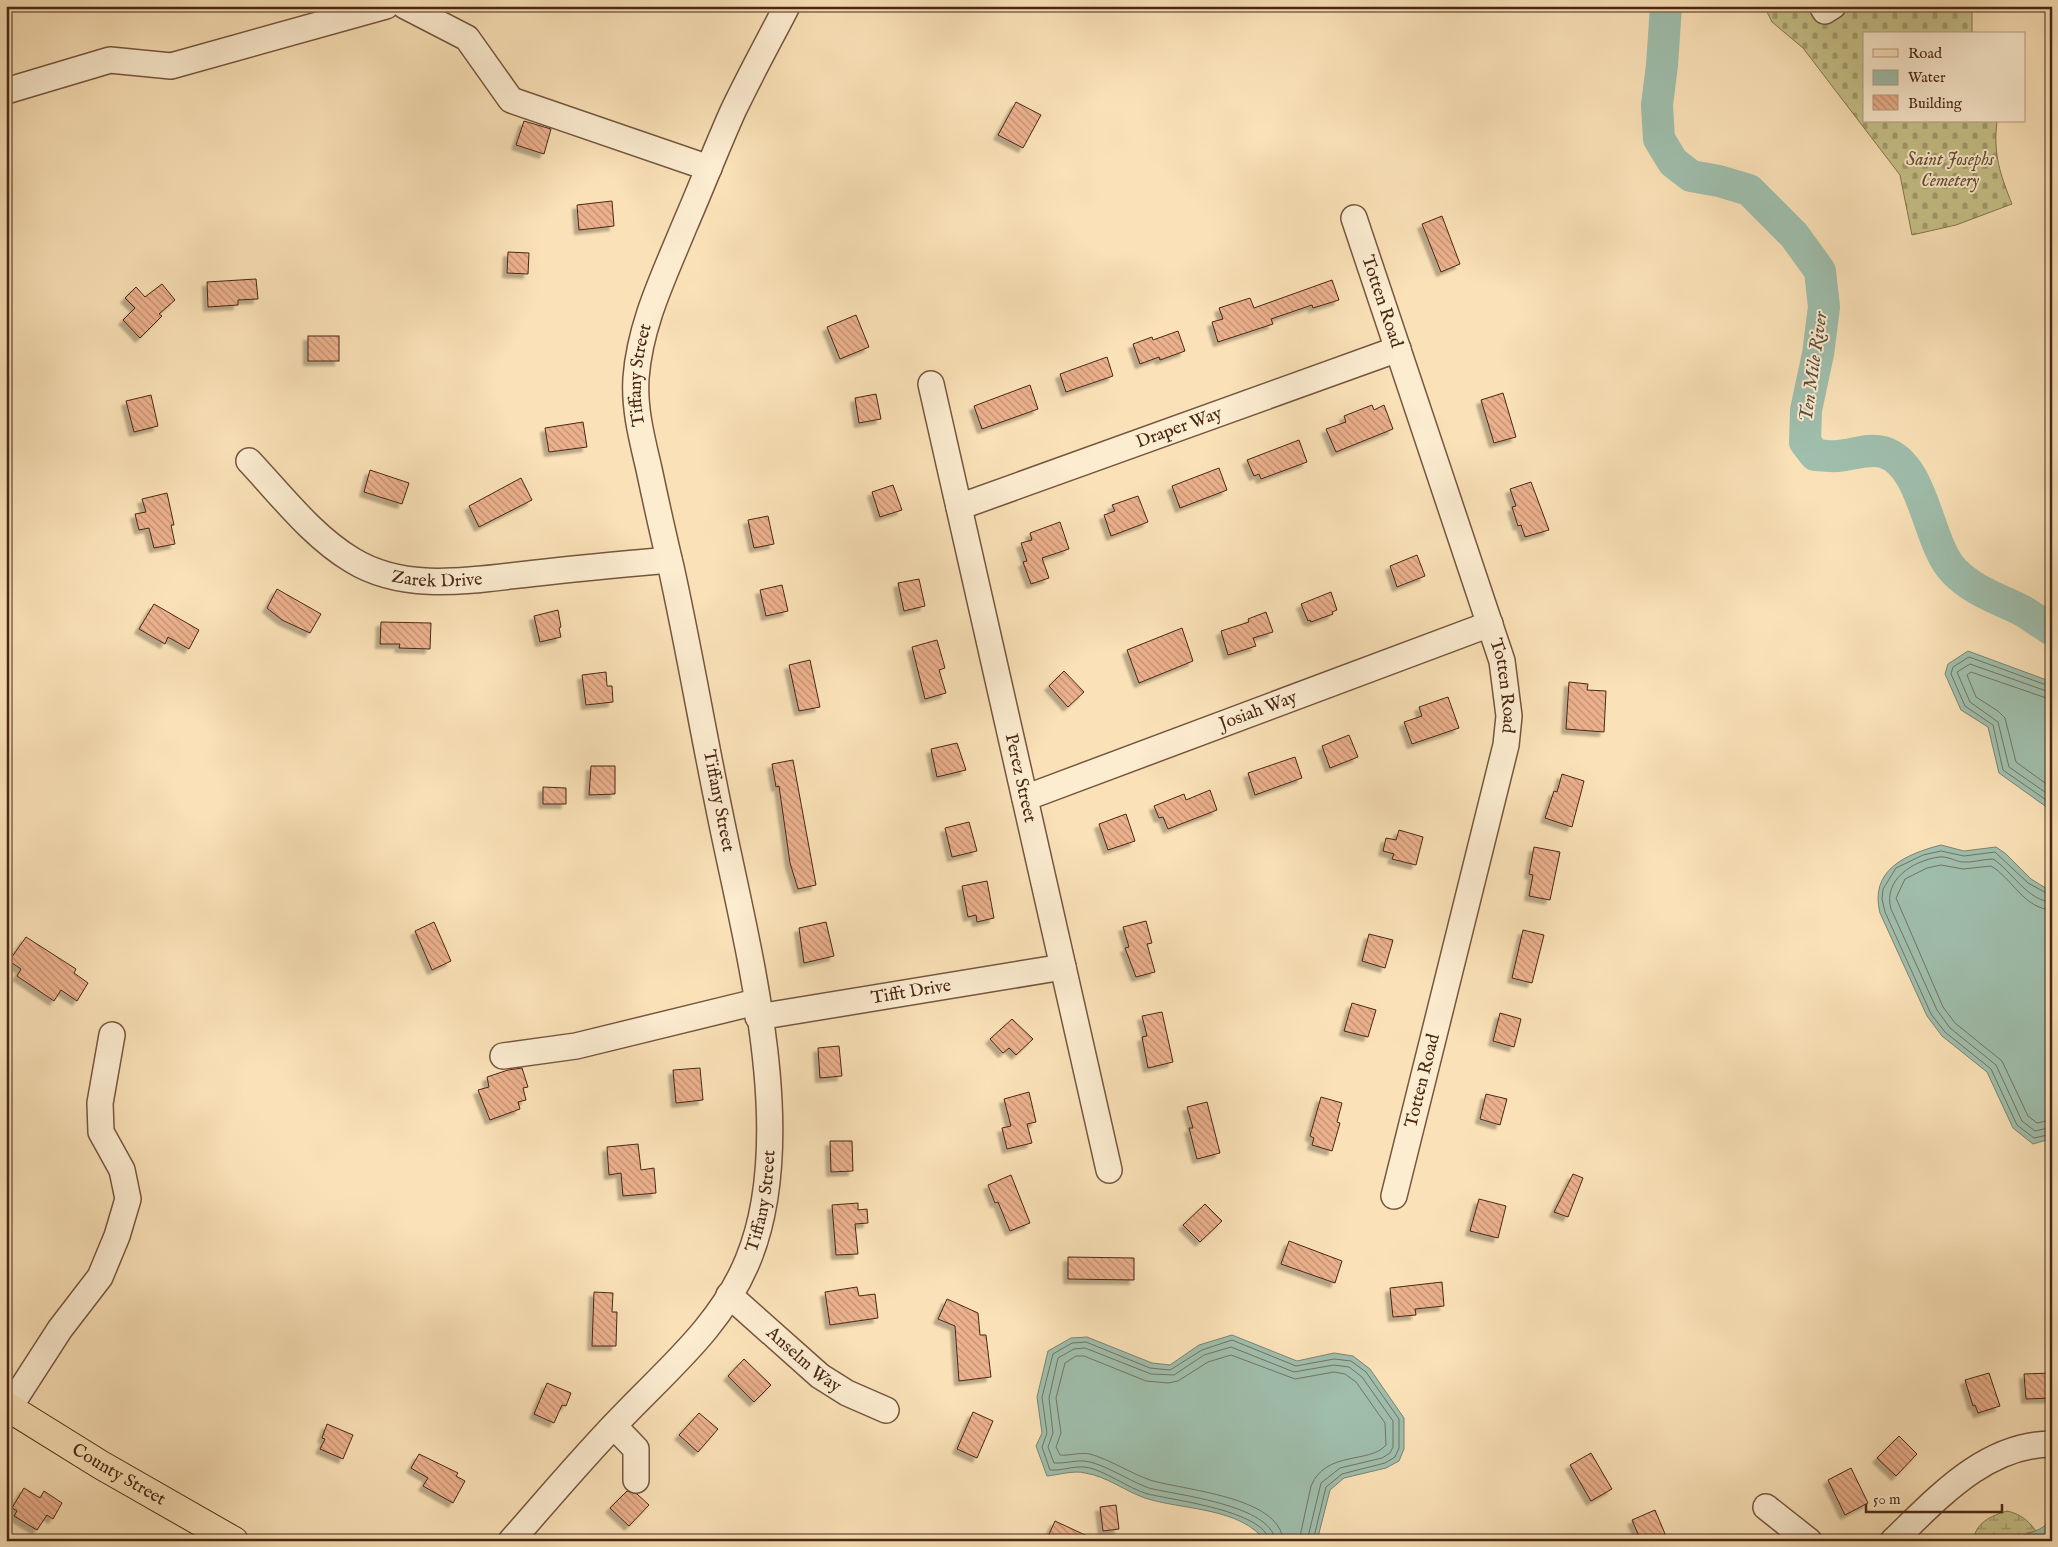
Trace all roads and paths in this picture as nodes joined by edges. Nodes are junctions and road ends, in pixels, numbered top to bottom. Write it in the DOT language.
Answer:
graph roads {
  1 [pos="386,6"];
  2 [pos="405,6"];
  3 [pos="787,6"];
  4 [pos="1822,6"];
  5 [pos="1833,6"];
  6 [pos="6,91"];
  7 [pos="709,168"];
  8 [pos="1354,218"];
  9 [pos="1398,349"];
  10 [pos="931,384"];
  11 [pos="249,461"];
  12 [pos="959,506"];
  13 [pos="669,560"];
  14 [pos="1490,624"];
  15 [pos="1025,798"];
  16 [pos="1063,967"];
  17 [pos="757,1010"];
  18 [pos="112,1035"];
  19 [pos="503,1056"];
  20 [pos="1109,1170"];
  21 [pos="1394,1196"];
  22 [pos="729,1295"];
  23 [pos="8,1407"];
  24 [pos="886,1410"];
  25 [pos="614,1426"];
  26 [pos="2052,1444"];
  27 [pos="636,1480"];
  28 [pos="1766,1507"];
  29 [pos="234,1541"];
  30 [pos="511,1541"];
  31 [pos="1809,1541"];
  32 [pos="1892,1541"];
  1 -- 6 [label="street"];
  2 -- 7 [label="street"];
  3 -- 7 [label="street, Tiffany Street"];
  4 -- 5 [label="street"];
  7 -- 13 [label="street, Tiffany Street"];
  8 -- 9 [label="street, Totten Road"];
  9 -- 12 [label="street, Draper Way"];
  9 -- 14 [label="street, Totten Road"];
  10 -- 12 [label="street, Perez Street"];
  11 -- 13 [label="street, Zarek Drive"];
  12 -- 15 [label="street, Perez Street"];
  13 -- 17 [label="street, Tiffany Street"];
  14 -- 15 [label="street, Josiah Way"];
  14 -- 21 [label="street, Totten Road"];
  15 -- 16 [label="street, Perez Street"];
  16 -- 17 [label="street, Tifft Drive"];
  16 -- 20 [label="street, Perez Street"];
  17 -- 19 [label="street, Tifft Drive"];
  17 -- 22 [label="street, Tiffany Street"];
  18 -- 23 [label="street"];
  22 -- 24 [label="street, Anselm Way"];
  22 -- 25 [label="street, Tiffany Street"];
  23 -- 29 [label="main road, County Street"];
  25 -- 27 [label="street"];
  25 -- 30 [label="street, Tiffany Street"];
  26 -- 32 [label="street"];
  28 -- 31 [label="street"];
}
